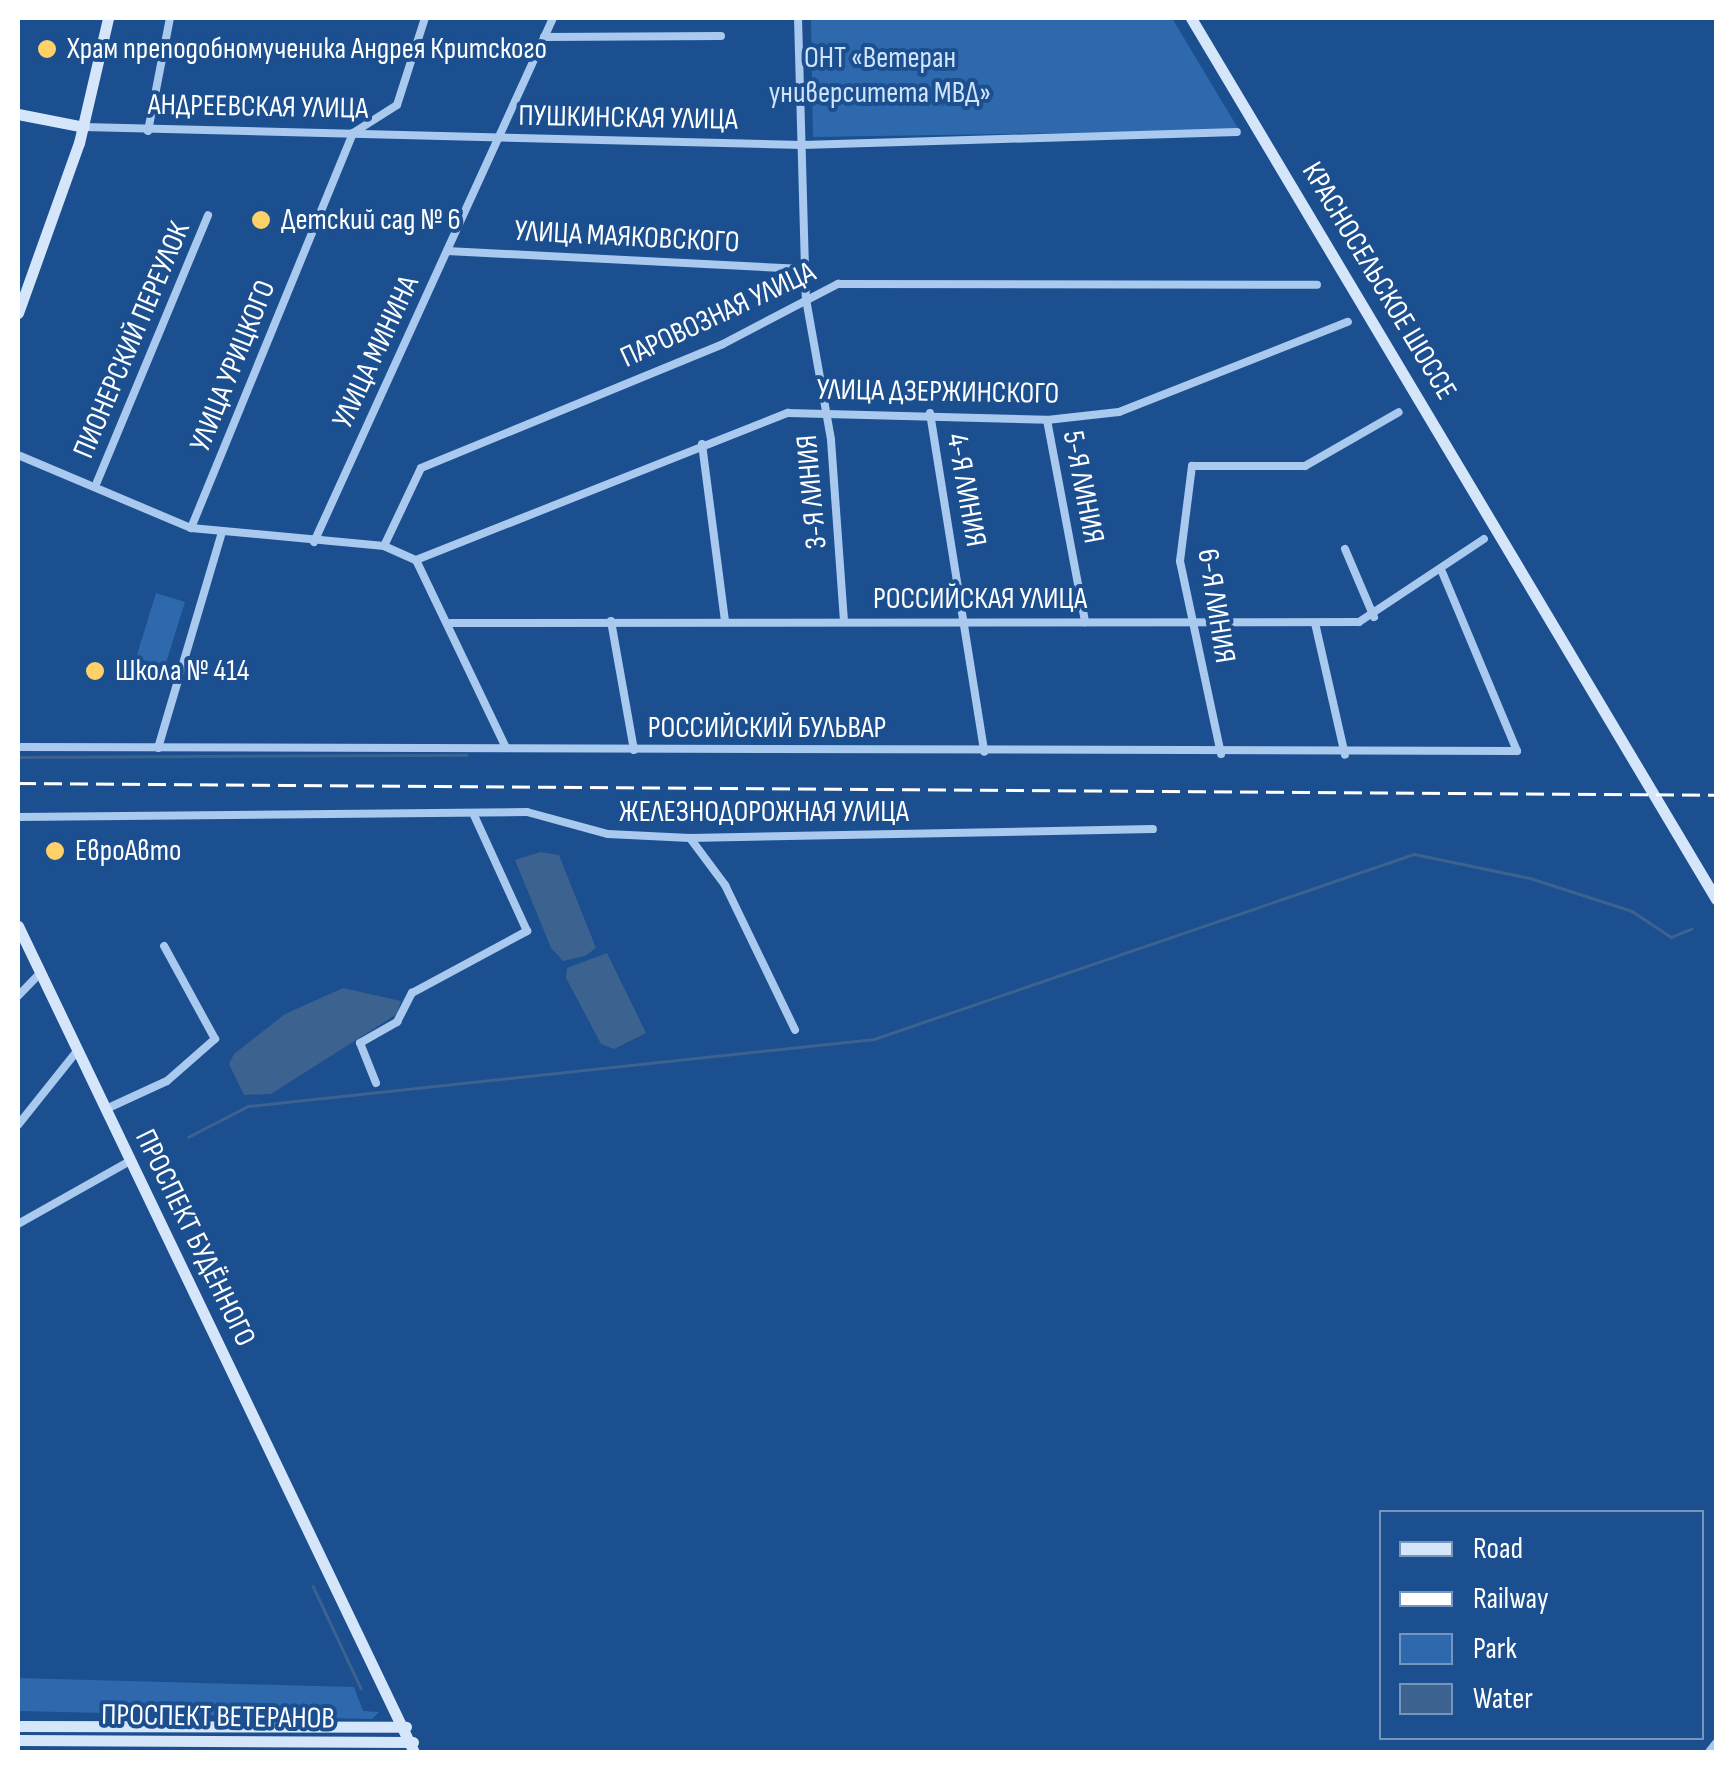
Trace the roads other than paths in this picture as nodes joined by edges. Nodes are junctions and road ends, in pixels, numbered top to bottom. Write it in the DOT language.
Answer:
graph roads {
  1 [pos="108,18"];
  2 [pos="170,18"];
  3 [pos="425,18"];
  4 [pos="553,18"];
  5 [pos="798,18"];
  6 [pos="1190,18"];
  7 [pos="721,36"];
  8 [pos="544,38"];
  9 [pos="18,114"];
  10 [pos="84,127"];
  11 [pos="148,131"];
  12 [pos="1236,132"];
  13 [pos="352,133"];
  14 [pos="499,138"];
  15 [pos="802,145"];
  16 [pos="208,215"];
  17 [pos="448,250"];
  18 [pos="804,269"];
  19 [pos="1317,285"];
  20 [pos="806,300"];
  21 [pos="18,313"];
  22 [pos="1348,322"];
  23 [pos="826,408"];
  24 [pos="1399,412"];
  25 [pos="930,413"];
  26 [pos="1047,420"];
  27 [pos="702,444"];
  28 [pos="18,455"];
  29 [pos="96,482"];
  30 [pos="190,528"];
  31 [pos="222,532"];
  32 [pos="1484,539"];
  33 [pos="314,542"];
  34 [pos="384,546"];
  35 [pos="1345,549"];
  36 [pos="416,560"];
  37 [pos="1442,572"];
  38 [pos="1374,617"];
  39 [pos="610,621"];
  40 [pos="1192,621"];
  41 [pos="451,622"];
  42 [pos="725,622"];
  43 [pos="844,622"];
  44 [pos="966,622"];
  45 [pos="1085,622"];
  46 [pos="1315,623"];
  47 [pos="18,747"];
  48 [pos="158,748"];
  49 [pos="506,748"];
  50 [pos="634,750"];
  51 [pos="984,752"];
  52 [pos="1222,754"];
  53 [pos="1345,755"];
  54 [pos="474,815"];
  55 [pos="18,817"];
  56 [pos="1153,829"];
  57 [pos="690,838"];
  58 [pos="1716,899"];
  59 [pos="18,926"];
  60 [pos="164,946"];
  61 [pos="40,973"];
  62 [pos="18,996"];
  63 [pos="794,1030"];
  64 [pos="77,1051"];
  65 [pos="376,1083"];
  66 [pos="106,1110"];
  67 [pos="18,1124"];
  68 [pos="130,1161"];
  69 [pos="18,1224"];
  70 [pos="329,1572"];
  71 [pos="388,1700"];
  72 [pos="18,1726"];
  73 [pos="406,1728"];
  74 [pos="372,1730"];
  75 [pos="18,1740"];
  76 [pos="1716,1744"];
  77 [pos="416,1747"];
  78 [pos="1709,1752"];
  1 -- 10 [label="main road"];
  2 -- 11 [label="street"];
  3 -- 13 [label="street"];
  4 -- 8 [label="street, УЛИЦА МИНИНА"];
  5 -- 15 [label="street, 3-Я ЛИНИЯ"];
  6 -- 58 [label="main road, КРАСНОСЕЛЬСКОЕ ШОССЕ"];
  7 -- 8 [label="street"];
  8 -- 14 [label="street, УЛИЦА МИНИНА"];
  9 -- 10 [label="main road, АНДРЕЕВСКАЯ УЛИЦА"];
  10 -- 11 [label="street, АНДРЕЕВСКАЯ УЛИЦА"];
  10 -- 21 [label="main road"];
  11 -- 13 [label="street, АНДРЕЕВСКАЯ УЛИЦА"];
  12 -- 15 [label="street, ПУШКИНСКАЯ УЛИЦА"];
  13 -- 14 [label="street, АНДРЕЕВСКАЯ УЛИЦА"];
  13 -- 30 [label="street, УЛИЦА УРИЦКОГО"];
  14 -- 15 [label="street, ПУШКИНСКАЯ УЛИЦА"];
  14 -- 17 [label="street, УЛИЦА МИНИНА"];
  15 -- 18 [label="street, 3-Я ЛИНИЯ"];
  16 -- 29 [label="street, ПИОНЕРСКИЙ ПЕРЕУЛОК"];
  17 -- 18 [label="street, УЛИЦА МАЯКОВСКОГО"];
  17 -- 33 [label="street, УЛИЦА МИНИНА"];
  18 -- 20 [label="street, 3-Я ЛИНИЯ"];
  19 -- 20 [label="street, ПАРОВОЗНАЯ УЛИЦА"];
  20 -- 23 [label="street, 3-Я ЛИНИЯ"];
  20 -- 34 [label="street, ПАРОВОЗНАЯ УЛИЦА"];
  22 -- 26 [label="street, УЛИЦА ДЗЕРЖИНСКОГО"];
  23 -- 25 [label="street, УЛИЦА ДЗЕРЖИНСКОГО"];
  23 -- 27 [label="street, УЛИЦА ДЗЕРЖИНСКОГО"];
  23 -- 43 [label="street, 3-Я ЛИНИЯ"];
  24 -- 40 [label="street, 6-Я ЛИНИЯ"];
  25 -- 26 [label="street, УЛИЦА ДЗЕРЖИНСКОГО"];
  25 -- 44 [label="street, 4-Я ЛИНИЯ"];
  26 -- 45 [label="street, 5-Я ЛИНИЯ"];
  27 -- 36 [label="street, УЛИЦА ДЗЕРЖИНСКОГО"];
  27 -- 42 [label="street"];
  28 -- 29 [label="street"];
  29 -- 30 [label="street"];
  30 -- 31 [label="street"];
  31 -- 33 [label="street"];
  31 -- 48 [label="street"];
  32 -- 37 [label="street, РОССИЙСКАЯ УЛИЦА"];
  33 -- 34 [label="street"];
  34 -- 36 [label="street"];
  35 -- 38 [label="street"];
  36 -- 41 [label="street"];
  37 -- 38 [label="street, РОССИЙСКАЯ УЛИЦА"];
  37 -- 53 [label="street, РОССИЙСКИЙ БУЛЬВАР"];
  38 -- 46 [label="street, РОССИЙСКАЯ УЛИЦА"];
  39 -- 41 [label="street, РОССИЙСКАЯ УЛИЦА"];
  39 -- 42 [label="street, РОССИЙСКАЯ УЛИЦА"];
  39 -- 50 [label="street"];
  40 -- 45 [label="street, РОССИЙСКАЯ УЛИЦА"];
  40 -- 46 [label="street, РОССИЙСКАЯ УЛИЦА"];
  40 -- 52 [label="street, 6-Я ЛИНИЯ"];
  41 -- 49 [label="street"];
  42 -- 43 [label="street, РОССИЙСКАЯ УЛИЦА"];
  43 -- 44 [label="street, РОССИЙСКАЯ УЛИЦА"];
  44 -- 45 [label="street, РОССИЙСКАЯ УЛИЦА"];
  44 -- 51 [label="street, 4-Я ЛИНИЯ"];
  46 -- 53 [label="street"];
  47 -- 48 [label="street, РОССИЙСКИЙ БУЛЬВАР"];
  48 -- 49 [label="street, РОССИЙСКИЙ БУЛЬВАР"];
  49 -- 50 [label="street, РОССИЙСКИЙ БУЛЬВАР"];
  50 -- 51 [label="street, РОССИЙСКИЙ БУЛЬВАР"];
  51 -- 52 [label="street, РОССИЙСКИЙ БУЛЬВАР"];
  52 -- 53 [label="street, РОССИЙСКИЙ БУЛЬВАР"];
  54 -- 55 [label="street, ЖЕЛЕЗНОДОРОЖНАЯ УЛИЦА"];
  54 -- 57 [label="street, ЖЕЛЕЗНОДОРОЖНАЯ УЛИЦА"];
  54 -- 65 [label="street"];
  56 -- 57 [label="street, ЖЕЛЕЗНОДОРОЖНАЯ УЛИЦА"];
  57 -- 63 [label="street"];
  59 -- 61 [label="main road, ПРОСПЕКТ БУДЁННОГО"];
  60 -- 66 [label="street"];
  61 -- 62 [label="street"];
  61 -- 64 [label="main road, ПРОСПЕКТ БУДЁННОГО"];
  64 -- 66 [label="main road, ПРОСПЕКТ БУДЁННОГО"];
  64 -- 67 [label="street"];
  66 -- 68 [label="main road, ПРОСПЕКТ БУДЁННОГО"];
  68 -- 69 [label="street"];
  68 -- 70 [label="main road, ПРОСПЕКТ БУДЁННОГО"];
  70 -- 71 [label="main road, ПРОСПЕКТ БУДЁННОГО"];
  70 -- 73 [label="main road, ПРОСПЕКТ БУДЁННОГО"];
  71 -- 73 [label="main road, ПРОСПЕКТ БУДЁННОГО"];
  71 -- 74 [label="main road"];
  72 -- 74 [label="main road, ПРОСПЕКТ ВЕТЕРАНОВ"];
  73 -- 74 [label="main road, ПРОСПЕКТ ВЕТЕРАНОВ"];
  73 -- 77 [label="main road, ПРОСПЕКТ БУДЁННОГО"];
  75 -- 77 [label="main road, ПРОСПЕКТ ВЕТЕРАНОВ"];
  76 -- 78 [label="street"];
}
